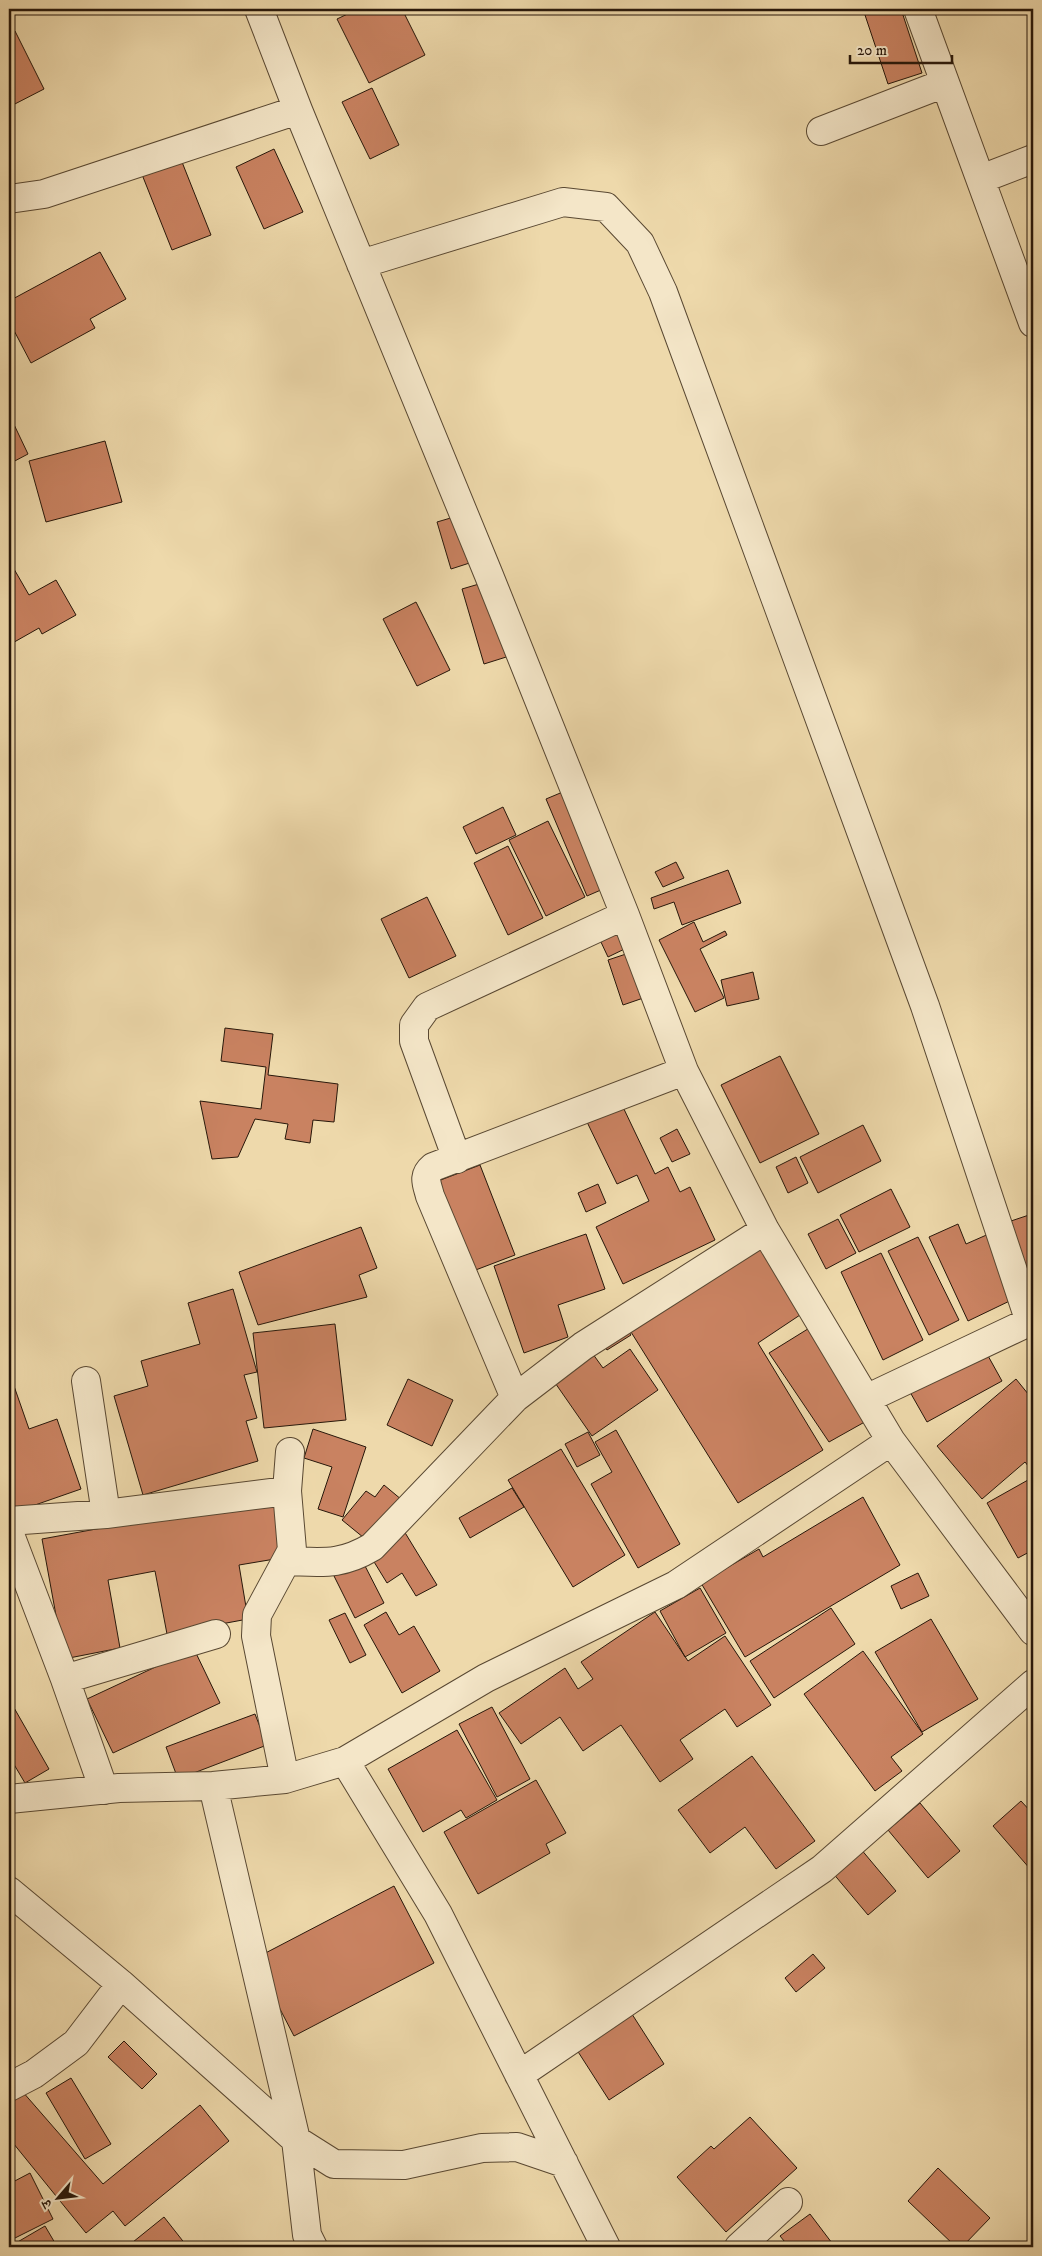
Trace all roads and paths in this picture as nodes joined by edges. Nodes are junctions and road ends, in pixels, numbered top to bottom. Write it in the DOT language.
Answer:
graph roads {
  1 [pos="259,9"];
  2 [pos="918,9"];
  3 [pos="946,83"];
  4 [pos="298,110"];
  5 [pos="821,131"];
  6 [pos="1033,159"];
  7 [pos="981,179"];
  8 [pos="9,199"];
  9 [pos="361,264"];
  10 [pos="1033,324"];
  11 [pos="625,916"];
  12 [pos="684,1071"];
  13 [pos="457,1158"];
  14 [pos="765,1230"];
  15 [pos="1031,1321"];
  16 [pos="86,1380"];
  17 [pos="515,1398"];
  18 [pos="866,1399"];
  19 [pos="891,1441"];
  20 [pos="290,1452"];
  21 [pos="287,1490"];
  22 [pos="106,1514"];
  23 [pos="9,1521"];
  24 [pos="9,1532"];
  25 [pos="287,1561"];
  26 [pos="1033,1630"];
  27 [pos="216,1634"];
  28 [pos="65,1678"];
  29 [pos="1033,1684"];
  30 [pos="345,1761"];
  31 [pos="285,1779"];
  32 [pos="213,1786"];
  33 [pos="104,1790"];
  34 [pos="9,1799"];
  35 [pos="9,1891"];
  36 [pos="121,1984"];
  37 [pos="520,2075"];
  38 [pos="9,2087"];
  39 [pos="296,2140"];
  40 [pos="564,2163"];
  41 [pos="788,2202"];
  42 [pos="310,2241"];
  43 [pos="606,2247"];
  44 [pos="739,2247"];
  1 -- 4 [label="street"];
  2 -- 3 [label="street"];
  3 -- 5 [label="street"];
  3 -- 7 [label="street"];
  4 -- 8 [label="street"];
  4 -- 9 [label="street"];
  6 -- 7 [label="street"];
  7 -- 10 [label="street"];
  9 -- 11 [label="street"];
  9 -- 15 [label="street"];
  11 -- 12 [label="street"];
  11 -- 13 [label="street"];
  12 -- 13 [label="street"];
  12 -- 14 [label="street"];
  13 -- 17 [label="street"];
  14 -- 17 [label="street"];
  14 -- 18 [label="street"];
  15 -- 18 [label="street"];
  16 -- 22 [label="street"];
  17 -- 25 [label="street"];
  18 -- 19 [label="street"];
  19 -- 26 [label="street"];
  19 -- 30 [label="street"];
  20 -- 21 [label="street"];
  21 -- 22 [label="street"];
  21 -- 25 [label="street"];
  22 -- 23 [label="street"];
  24 -- 28 [label="street"];
  25 -- 31 [label="street"];
  27 -- 28 [label="street"];
  28 -- 33 [label="street"];
  29 -- 37 [label="street"];
  30 -- 31 [label="street"];
  30 -- 37 [label="street"];
  31 -- 32 [label="street"];
  32 -- 33 [label="street"];
  32 -- 39 [label="street"];
  33 -- 34 [label="street"];
  35 -- 36 [label="street"];
  36 -- 38 [label="street"];
  36 -- 39 [label="street"];
  37 -- 40 [label="street"];
  39 -- 40 [label="street"];
  39 -- 42 [label="street"];
  40 -- 43 [label="street"];
  41 -- 44 [label="street"];
}
